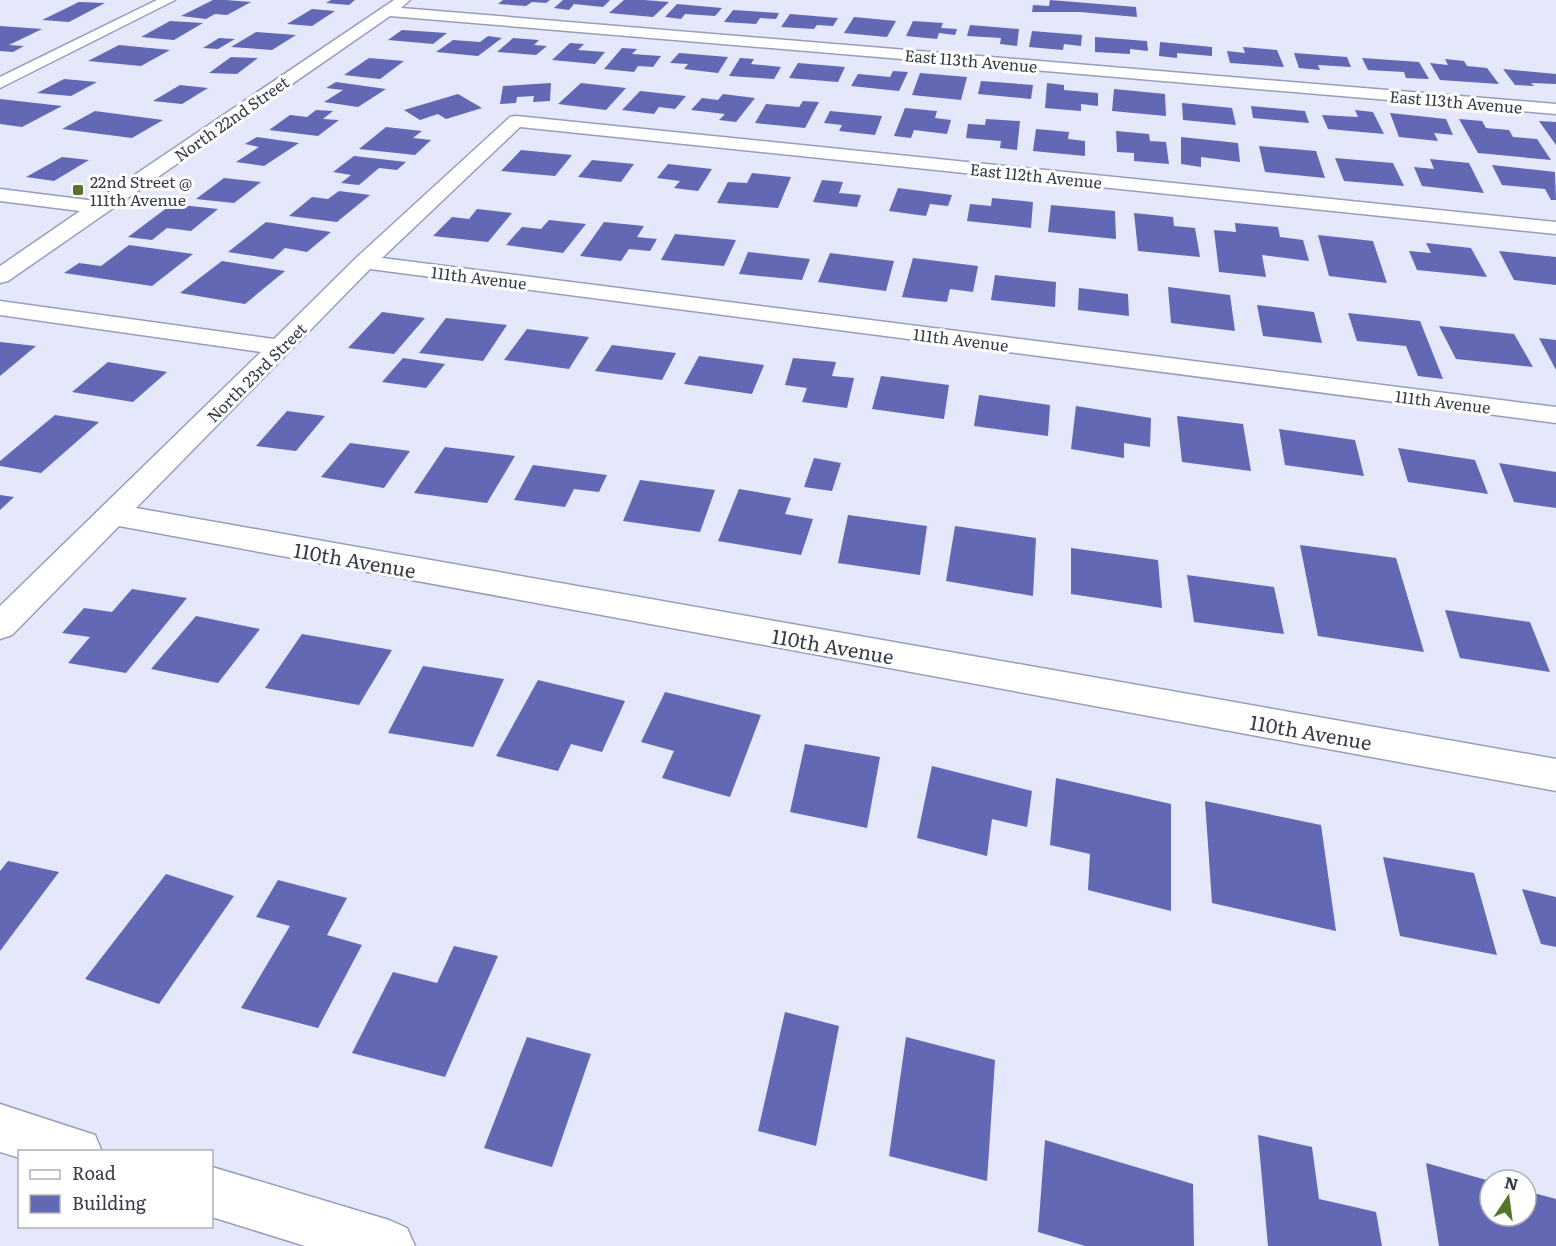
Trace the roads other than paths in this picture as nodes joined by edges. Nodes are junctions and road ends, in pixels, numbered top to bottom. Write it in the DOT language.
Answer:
graph roads {
  1 [pos="168,0"];
  2 [pos="403,0"];
  3 [pos="387,11"];
  4 [pos="0,83"];
  5 [pos="1556,109"];
  6 [pos="516,121"];
  7 [pos="0,195"];
  8 [pos="100,208"];
  9 [pos="1556,228"];
  10 [pos="365,262"];
  11 [pos="0,276"];
  12 [pos="0,308"];
  13 [pos="282,347"];
  14 [pos="1556,415"];
  15 [pos="110,514"];
  16 [pos="0,626"];
  17 [pos="1556,775"];
  18 [pos="0,1128"];
  19 [pos="72,1150"];
  20 [pos="213,1192"];
  21 [pos="389,1246"];
  1 -- 4 [label="street"];
  2 -- 3 [label="street, North 22nd Street"];
  3 -- 5 [label="street, East 113th Avenue"];
  3 -- 8 [label="street, North 22nd Street"];
  6 -- 9 [label="street, East 112th Avenue"];
  6 -- 10 [label="street, North 23rd Street"];
  7 -- 8 [label="street"];
  8 -- 11 [label="street, North 22nd Street"];
  10 -- 13 [label="street, North 23rd Street"];
  10 -- 14 [label="street, 111th Avenue"];
  12 -- 13 [label="street"];
  13 -- 15 [label="street, North 23rd Street"];
  15 -- 16 [label="street, North 23rd Street"];
  15 -- 17 [label="street, 110th Avenue"];
  18 -- 19 [label="street"];
  20 -- 21 [label="street"];
}
